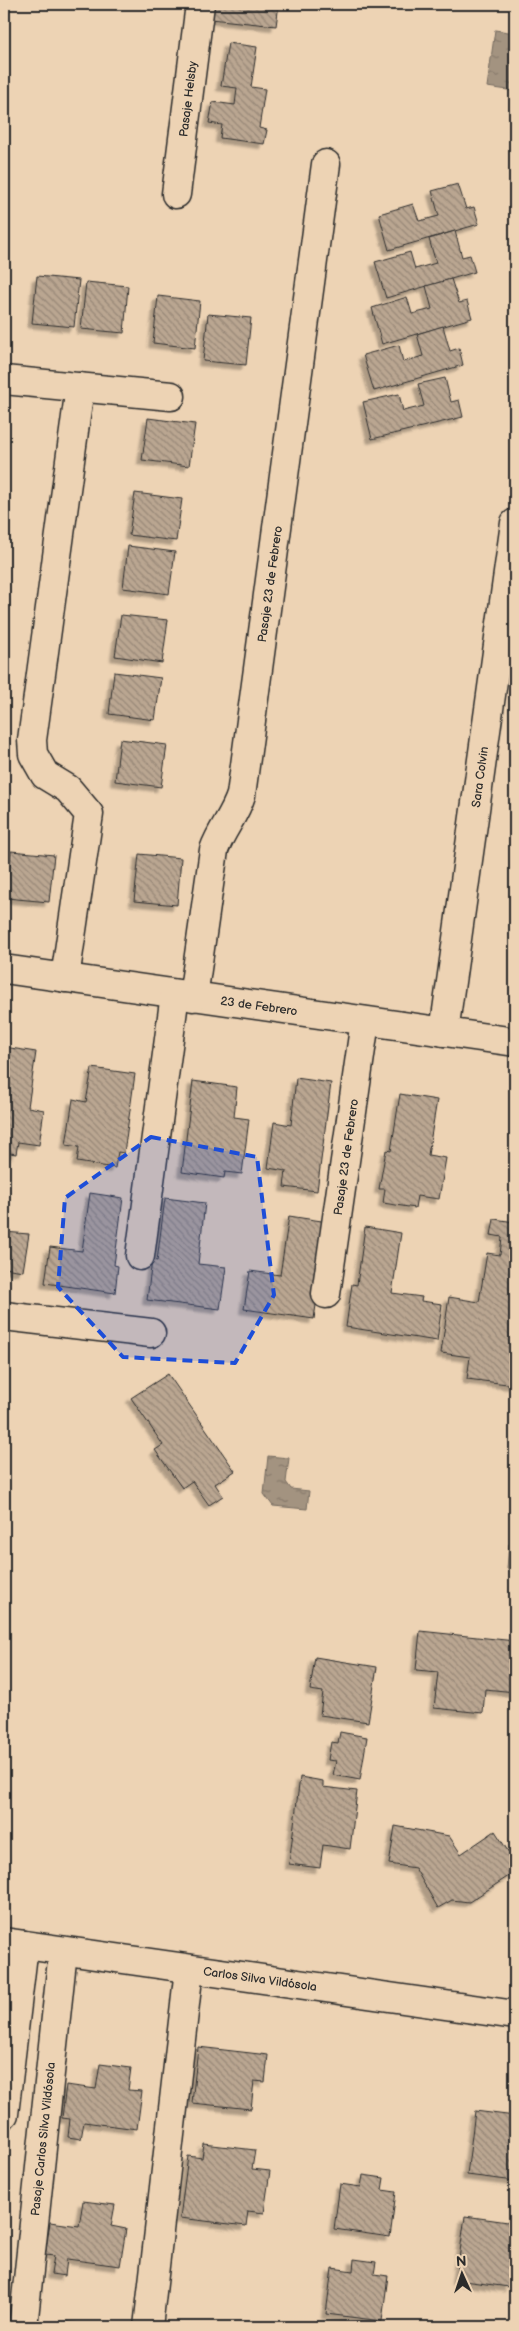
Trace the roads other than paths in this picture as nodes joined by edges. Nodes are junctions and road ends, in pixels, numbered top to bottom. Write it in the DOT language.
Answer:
graph roads {
  1 [pos="200,4"];
  2 [pos="326,164"];
  3 [pos="176,194"];
  4 [pos="4,380"];
  5 [pos="80,387"];
  6 [pos="171,396"];
  7 [pos="515,523"];
  8 [pos="4,969"];
  9 [pos="65,978"];
  10 [pos="184,995"];
  11 [pos="365,1021"];
  12 [pos="444,1032"];
  13 [pos="515,1042"];
  14 [pos="140,1256"];
  15 [pos="326,1294"];
  16 [pos="4,1316"];
  17 [pos="152,1333"];
  18 [pos="14,1944"];
  19 [pos="63,1951"];
  20 [pos="189,1968"];
  21 [pos="515,2015"];
  22 [pos="4,2114"];
  23 [pos="23,2327"];
  24 [pos="148,2327"];
  1 -- 3 [label="street, Pasaje Helsby"];
  2 -- 10 [label="street, Pasaje 23 de Febrero"];
  4 -- 5 [label="street"];
  5 -- 6 [label="street"];
  5 -- 9 [label="street"];
  7 -- 12 [label="street, Sara Colvin"];
  8 -- 9 [label="street, 23 de Febrero"];
  9 -- 10 [label="street, 23 de Febrero"];
  10 -- 11 [label="street, 23 de Febrero"];
  10 -- 14 [label="street, Pasaje 23 de Febrero"];
  11 -- 12 [label="street, 23 de Febrero"];
  11 -- 15 [label="street, Pasaje 23 de Febrero"];
  12 -- 13 [label="street, 23 de Febrero"];
  16 -- 17 [label="street"];
  18 -- 19 [label="street, Carlos Silva Vildósola"];
  18 -- 22 [label="street"];
  19 -- 20 [label="street, Carlos Silva Vildósola"];
  19 -- 23 [label="street, Pasaje Carlos Silva Vildósola"];
  20 -- 21 [label="street, Carlos Silva Vildósola"];
  20 -- 24 [label="street"];
}
